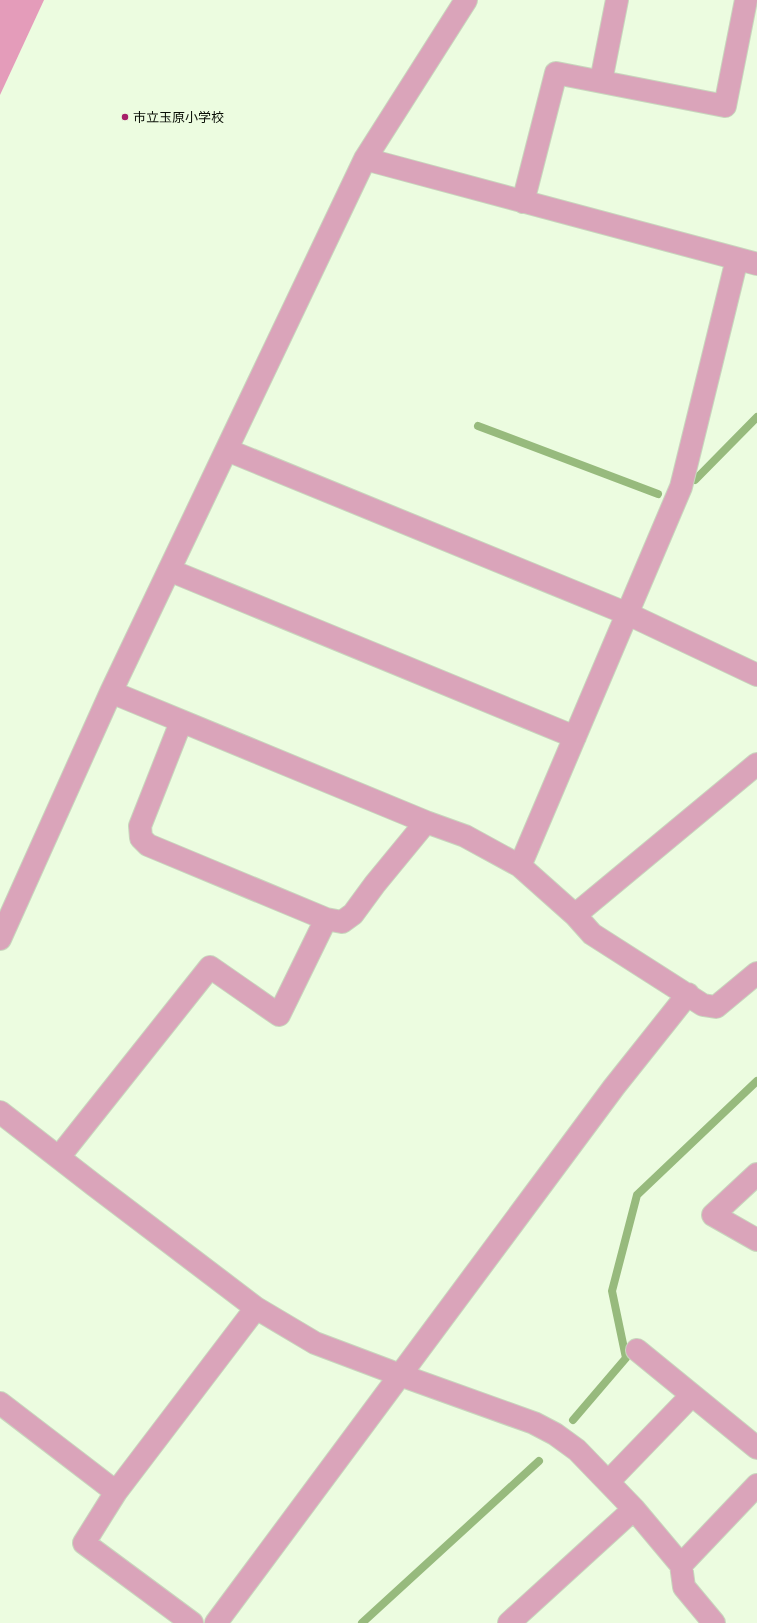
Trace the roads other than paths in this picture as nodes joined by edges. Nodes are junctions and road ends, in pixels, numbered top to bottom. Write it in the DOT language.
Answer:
graph roads {
  1 [pos="466,0"];
  2 [pos="617,0"];
  3 [pos="746,0"];
  4 [pos="601,81"];
  5 [pos="365,159"];
  6 [pos="523,202"];
  7 [pos="747,261"];
  8 [pos="227,450"];
  9 [pos="169,570"];
  10 [pos="628,614"];
  11 [pos="757,674"];
  12 [pos="111,692"];
  13 [pos="181,722"];
  14 [pos="575,737"];
  15 [pos="757,764"];
  16 [pos="426,822"];
  17 [pos="520,866"];
  18 [pos="575,915"];
  19 [pos="326,919"];
  20 [pos="0,939"];
  21 [pos="757,973"];
  22 [pos="688,994"];
  23 [pos="0,1112"];
  24 [pos="59,1157"];
  25 [pos="757,1174"];
  26 [pos="757,1240"];
  27 [pos="256,1308"];
  28 [pos="637,1350"];
  29 [pos="400,1375"];
  30 [pos="692,1395"];
  31 [pos="0,1403"];
  32 [pos="757,1448"];
  33 [pos="608,1482"];
  34 [pos="757,1485"];
  35 [pos="116,1492"];
  36 [pos="634,1509"];
  37 [pos="681,1565"];
  38 [pos="192,1623"];
  39 [pos="216,1623"];
  40 [pos="509,1623"];
  41 [pos="714,1623"];
  1 -- 5 [label="street"];
  2 -- 4 [label="street"];
  3 -- 4 [label="street"];
  4 -- 6 [label="street"];
  5 -- 6 [label="street"];
  5 -- 8 [label="street"];
  6 -- 7 [label="street"];
  7 -- 10 [label="street"];
  8 -- 9 [label="street"];
  8 -- 10 [label="street"];
  9 -- 12 [label="street"];
  9 -- 14 [label="street"];
  10 -- 11 [label="street"];
  10 -- 14 [label="street"];
  12 -- 13 [label="street"];
  12 -- 20 [label="street"];
  13 -- 16 [label="street"];
  13 -- 19 [label="street"];
  14 -- 17 [label="street"];
  15 -- 18 [label="street"];
  16 -- 17 [label="street"];
  16 -- 19 [label="street"];
  17 -- 18 [label="street"];
  18 -- 22 [label="street"];
  19 -- 24 [label="street"];
  21 -- 22 [label="street"];
  22 -- 29 [label="street"];
  23 -- 24 [label="street"];
  24 -- 27 [label="street"];
  25 -- 26 [label="street"];
  27 -- 29 [label="street"];
  27 -- 35 [label="street"];
  28 -- 30 [label="street"];
  29 -- 33 [label="street"];
  29 -- 39 [label="street"];
  30 -- 32 [label="street"];
  30 -- 33 [label="street"];
  31 -- 35 [label="street"];
  33 -- 36 [label="street"];
  34 -- 37 [label="street"];
  35 -- 38 [label="street"];
  36 -- 37 [label="street"];
  36 -- 40 [label="street"];
  37 -- 41 [label="street"];
}
